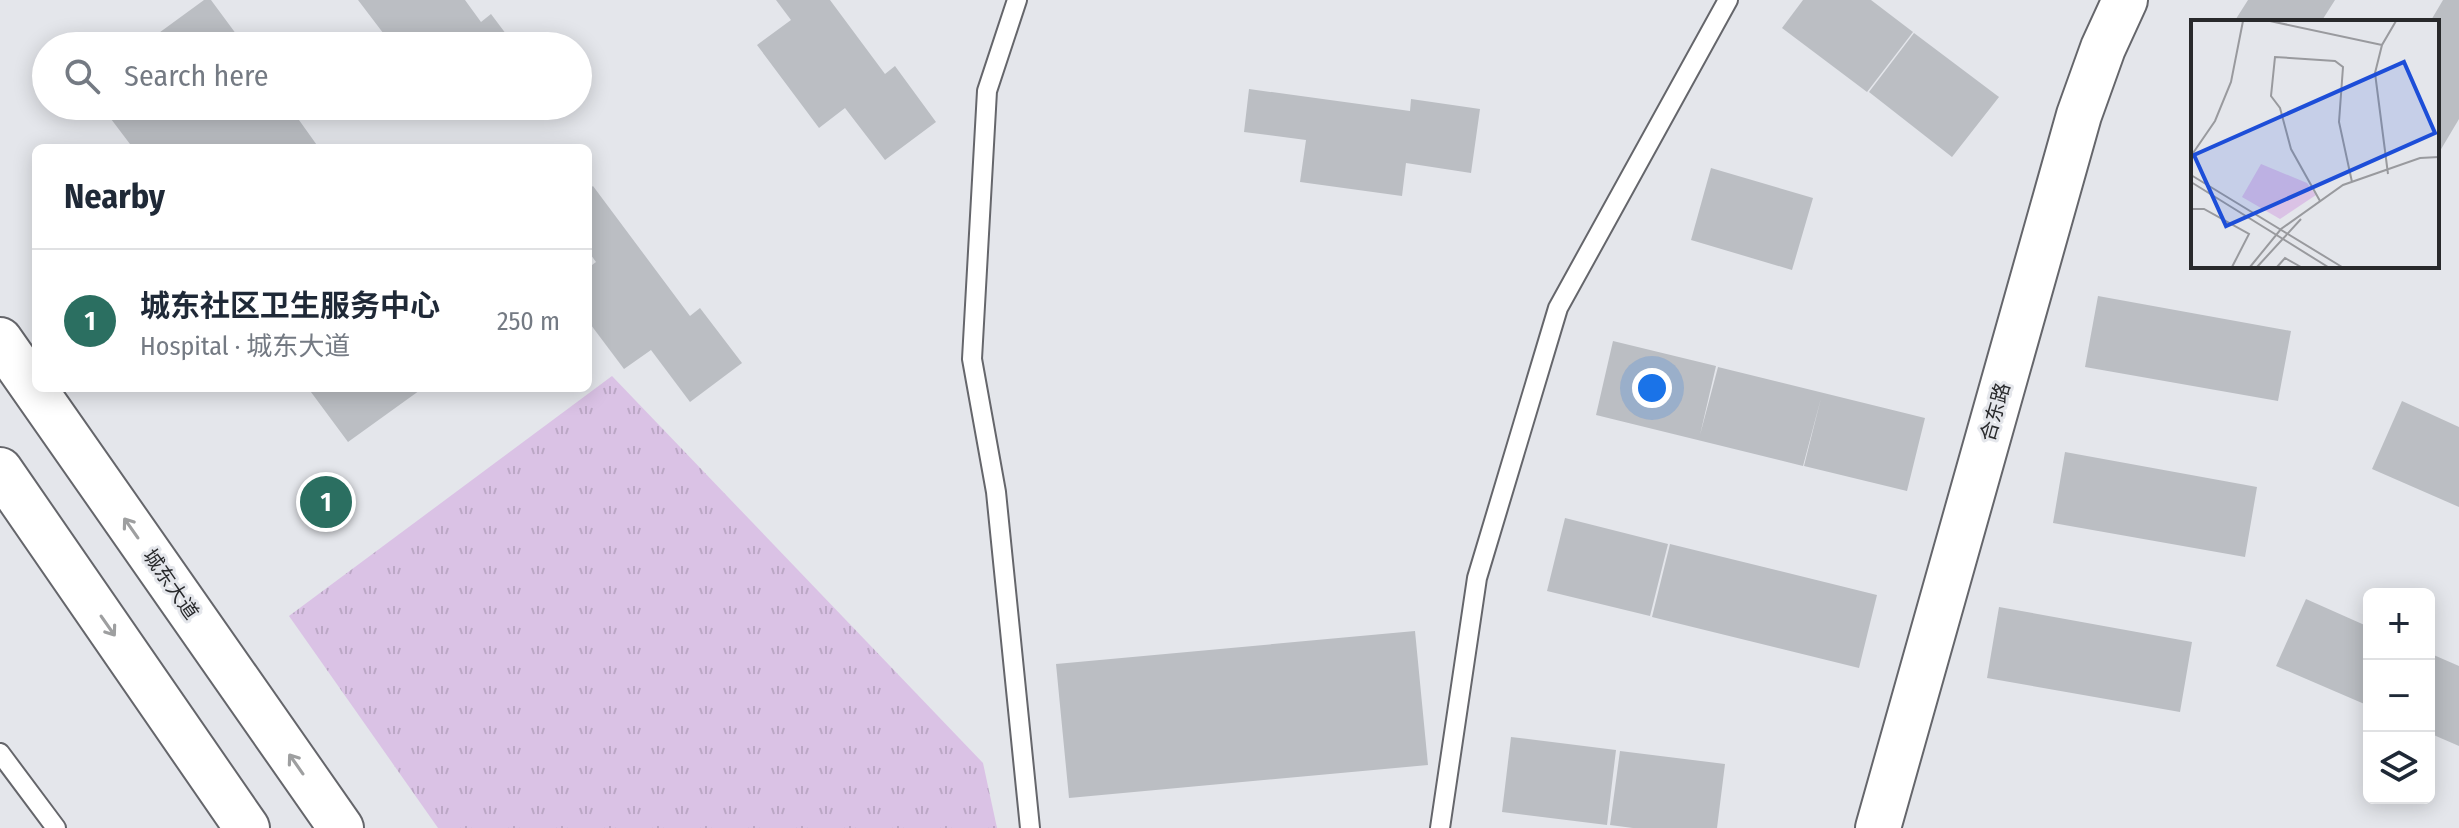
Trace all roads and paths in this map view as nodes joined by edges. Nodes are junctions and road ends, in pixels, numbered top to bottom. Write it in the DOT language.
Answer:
graph roads {
  1 [pos="1017,0"];
  2 [pos="1728,0"];
  3 [pos="2125,0"];
  4 [pos="0,340"];
  5 [pos="32,386"];
  6 [pos="36,392"];
  7 [pos="0,470"];
  8 [pos="0,753"];
  9 [pos="56,828"];
  10 [pos="247,828"];
  11 [pos="341,828"];
  12 [pos="1030,828"];
  13 [pos="1440,828"];
  14 [pos="1878,828"];
  1 -- 12 [label="lane"];
  2 -- 13 [label="lane"];
  3 -- 14 [label="main road, 合东路"];
  5 -- 4 [label="main road, 城东大道, one-way"];
  11 -- 6 [label="main road, 城东大道, one-way"];
  7 -- 10 [label="main road, one-way"];
  8 -- 9 [label="lane"];
}
